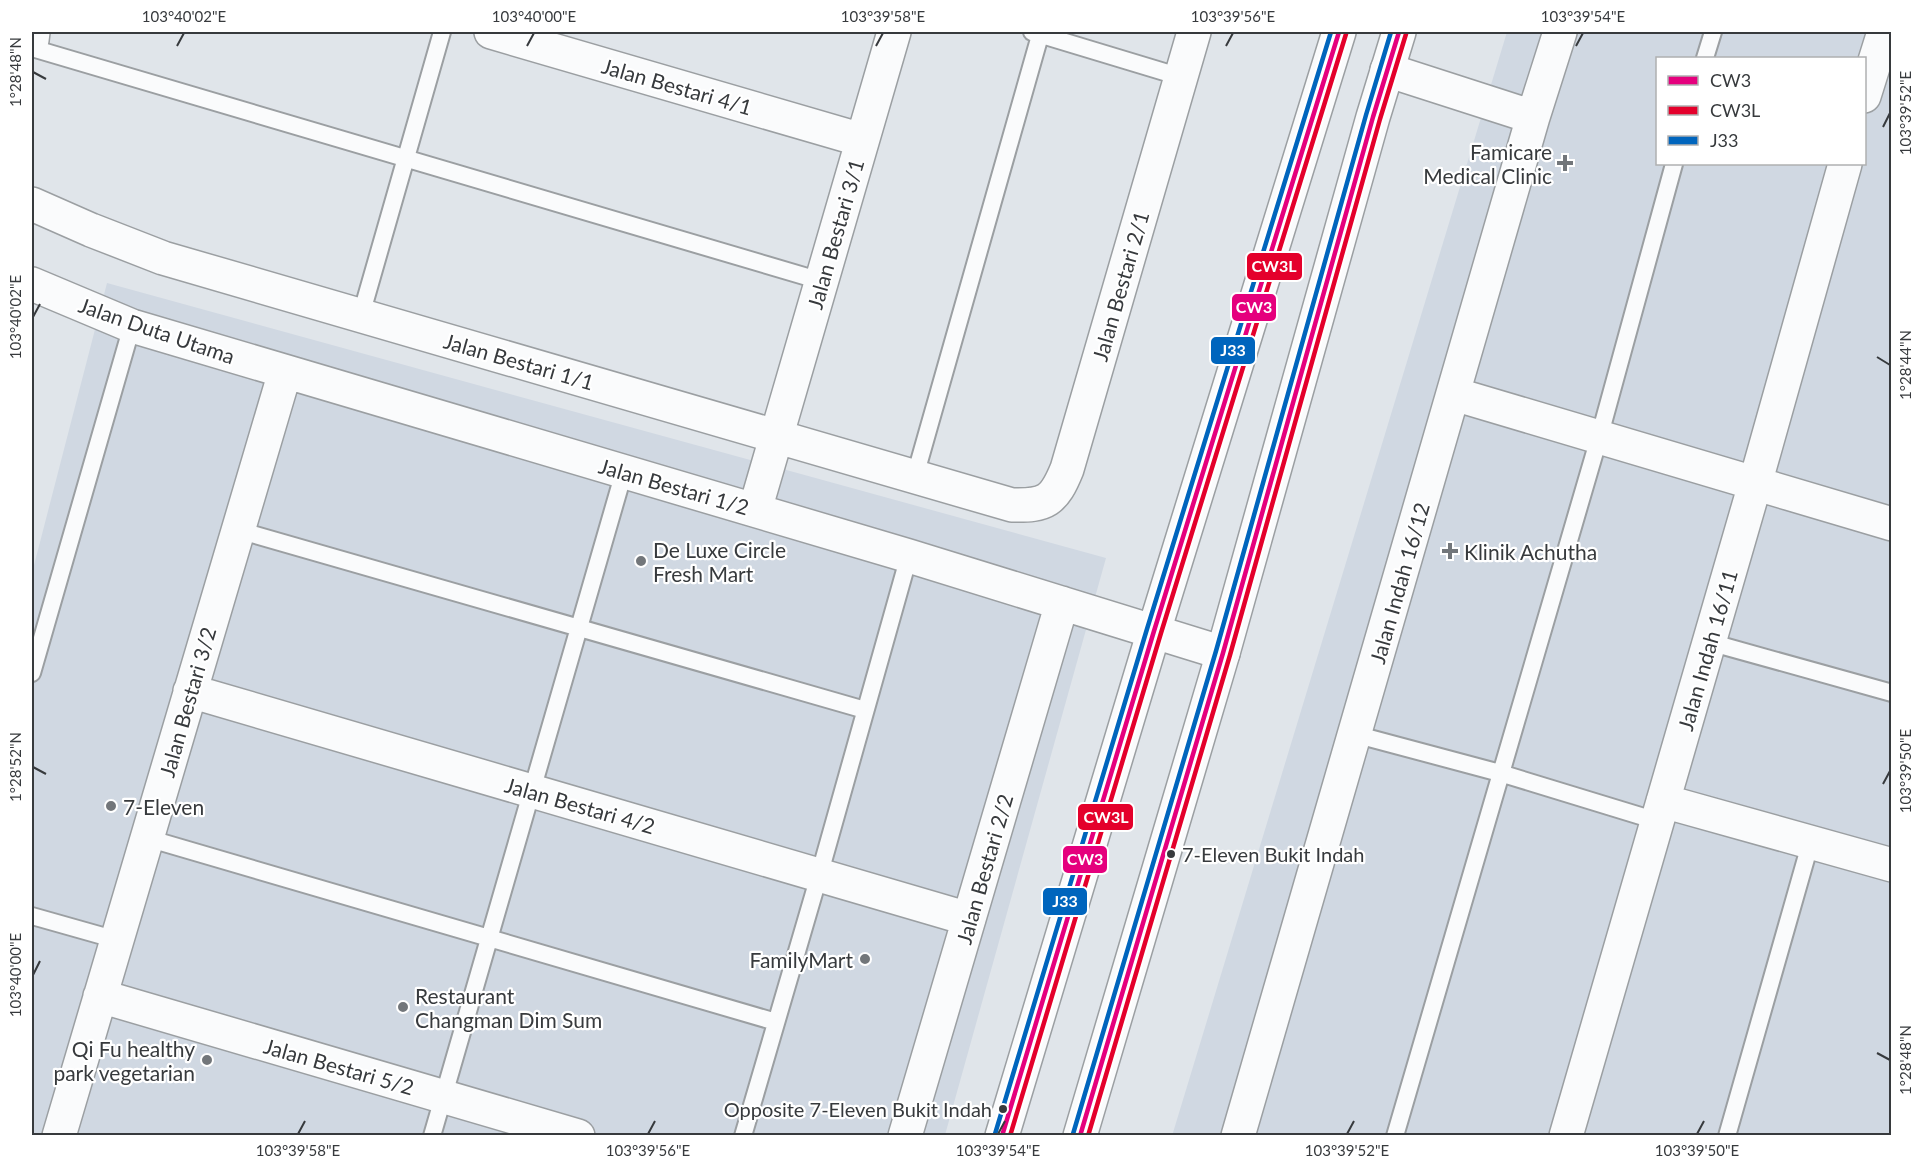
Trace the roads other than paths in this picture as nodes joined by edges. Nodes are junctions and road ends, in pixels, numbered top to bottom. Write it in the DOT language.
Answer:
graph roads {
  1 [pos="33,32"];
  2 [pos="442,32"];
  3 [pos="491,32"];
  4 [pos="894,32"];
  5 [pos="1038,32"];
  6 [pos="1194,32"];
  7 [pos="1339,32"];
  8 [pos="1400,32"];
  9 [pos="1560,32"];
  10 [pos="1713,32"];
  11 [pos="1884,32"];
  12 [pos="32,40"];
  13 [pos="32,48"];
  14 [pos="1705,57"];
  15 [pos="1387,70"];
  16 [pos="1181,77"];
  17 [pos="1866,90"];
  18 [pos="1533,117"];
  19 [pos="862,140"];
  20 [pos="406,159"];
  21 [pos="1674,165"];
  22 [pos="1845,165"];
  23 [pos="32,204"];
  24 [pos="821,281"];
  25 [pos="32,284"];
  26 [pos="362,315"];
  27 [pos="132,326"];
  28 [pos="285,372"];
  29 [pos="1454,394"];
  30 [pos="777,436"];
  31 [pos="1599,438"];
  32 [pos="624,471"];
  33 [pos="915,476"];
  34 [pos="1755,484"];
  35 [pos="1012,505"];
  36 [pos="755,510"];
  37 [pos="1892,524"];
  38 [pos="238,530"];
  39 [pos="909,556"];
  40 [pos="1062,603"];
  41 [pos="579,628"];
  42 [pos="1154,631"];
  43 [pos="1709,642"];
  44 [pos="1223,653"];
  45 [pos="32,673"];
  46 [pos="190,691"];
  47 [pos="1892,693"];
  48 [pos="866,710"];
  49 [pos="1354,734"];
  50 [pos="1500,773"];
  51 [pos="531,791"];
  52 [pos="1660,811"];
  53 [pos="147,838"];
  54 [pos="1811,841"];
  55 [pos="1892,866"];
  56 [pos="819,876"];
  57 [pos="32,916"];
  58 [pos="969,920"];
  59 [pos="489,938"];
  60 [pos="117,940"];
  61 [pos="100,996"];
  62 [pos="776,1022"];
  63 [pos="444,1096"];
  64 [pos="59,1136"];
  65 [pos="432,1136"];
  66 [pos="578,1136"];
  67 [pos="743,1136"];
  68 [pos="905,1136"];
  69 [pos="1002,1136"];
  70 [pos="1080,1136"];
  71 [pos="1238,1136"];
  72 [pos="1395,1136"];
  73 [pos="1566,1136"];
  74 [pos="1727,1136"];
  1 -- 12 [label="street"];
  2 -- 20 [label="lane"];
  3 -- 19 [label="street, Jalan Bestari 4/1"];
  4 -- 19 [label="street, Jalan Bestari 3/1"];
  5 -- 16 [label="lane"];
  5 -- 33 [label="lane"];
  6 -- 16 [label="street, Jalan Bestari 2/1"];
  7 -- 42 [label="street"];
  8 -- 15 [label="street"];
  9 -- 18 [label="street, Jalan Indah 16/12"];
  10 -- 14 [label="lane"];
  11 -- 17 [label="street"];
  13 -- 20 [label="lane"];
  15 -- 18 [label="street"];
  15 -- 44 [label="street"];
  16 -- 35 [label="street, Jalan Bestari 2/1"];
  18 -- 29 [label="street, Jalan Indah 16/12"];
  19 -- 24 [label="street, Jalan Bestari 3/1"];
  20 -- 24 [label="lane"];
  20 -- 26 [label="lane"];
  21 -- 31 [label="lane"];
  22 -- 34 [label="street, Jalan Indah 16/11"];
  23 -- 26 [label="street, Jalan Bestari 1/1"];
  24 -- 30 [label="street, Jalan Bestari 3/1"];
  25 -- 27 [label="street, Jalan Duta Utama"];
  26 -- 30 [label="street, Jalan Bestari 1/1"];
  27 -- 28 [label="street, Jalan Duta Utama"];
  27 -- 45 [label="lane"];
  28 -- 32 [label="street, Jalan Bestari 1/2"];
  28 -- 38 [label="street, Jalan Bestari 3/2"];
  29 -- 31 [label="street"];
  29 -- 49 [label="street, Jalan Indah 16/12"];
  30 -- 33 [label="street, Jalan Bestari 1/1"];
  30 -- 36 [label="street, Jalan Bestari 3/1"];
  31 -- 34 [label="street"];
  31 -- 50 [label="lane"];
  32 -- 36 [label="street, Jalan Bestari 1/2"];
  32 -- 41 [label="lane"];
  33 -- 35 [label="street, Jalan Bestari 1/1"];
  34 -- 37 [label="street"];
  34 -- 43 [label="street, Jalan Indah 16/11"];
  36 -- 39 [label="street, Jalan Bestari 1/2"];
  38 -- 41 [label="lane"];
  38 -- 46 [label="street, Jalan Bestari 3/2"];
  39 -- 40 [label="street, Jalan Bestari 1/2"];
  39 -- 48 [label="lane"];
  40 -- 42 [label="street"];
  40 -- 58 [label="street, Jalan Bestari 2/2"];
  41 -- 48 [label="lane"];
  41 -- 51 [label="lane"];
  42 -- 44 [label="street"];
  42 -- 69 [label="street"];
  43 -- 47 [label="lane"];
  43 -- 52 [label="street, Jalan Indah 16/11"];
  44 -- 70 [label="street"];
  46 -- 51 [label="street, Jalan Bestari 4/2"];
  46 -- 53 [label="street, Jalan Bestari 3/2"];
  48 -- 56 [label="lane"];
  49 -- 50 [label="lane"];
  49 -- 71 [label="street, Jalan Indah 16/12"];
  50 -- 52 [label="lane"];
  50 -- 72 [label="lane"];
  51 -- 56 [label="street, Jalan Bestari 4/2"];
  51 -- 59 [label="lane"];
  52 -- 54 [label="street"];
  52 -- 73 [label="street, Jalan Indah 16/11"];
  53 -- 59 [label="lane"];
  53 -- 60 [label="street, Jalan Bestari 3/2"];
  54 -- 55 [label="street"];
  54 -- 74 [label="lane"];
  56 -- 58 [label="street, Jalan Bestari 4/2"];
  56 -- 62 [label="lane"];
  57 -- 60 [label="lane"];
  58 -- 68 [label="street, Jalan Bestari 2/2"];
  59 -- 62 [label="lane"];
  59 -- 63 [label="lane"];
  60 -- 61 [label="street, Jalan Bestari 3/2"];
  61 -- 63 [label="street, Jalan Bestari 5/2"];
  61 -- 64 [label="street, Jalan Bestari 3/2"];
  62 -- 67 [label="lane"];
  63 -- 65 [label="lane"];
  63 -- 66 [label="street, Jalan Bestari 5/2"];
}
